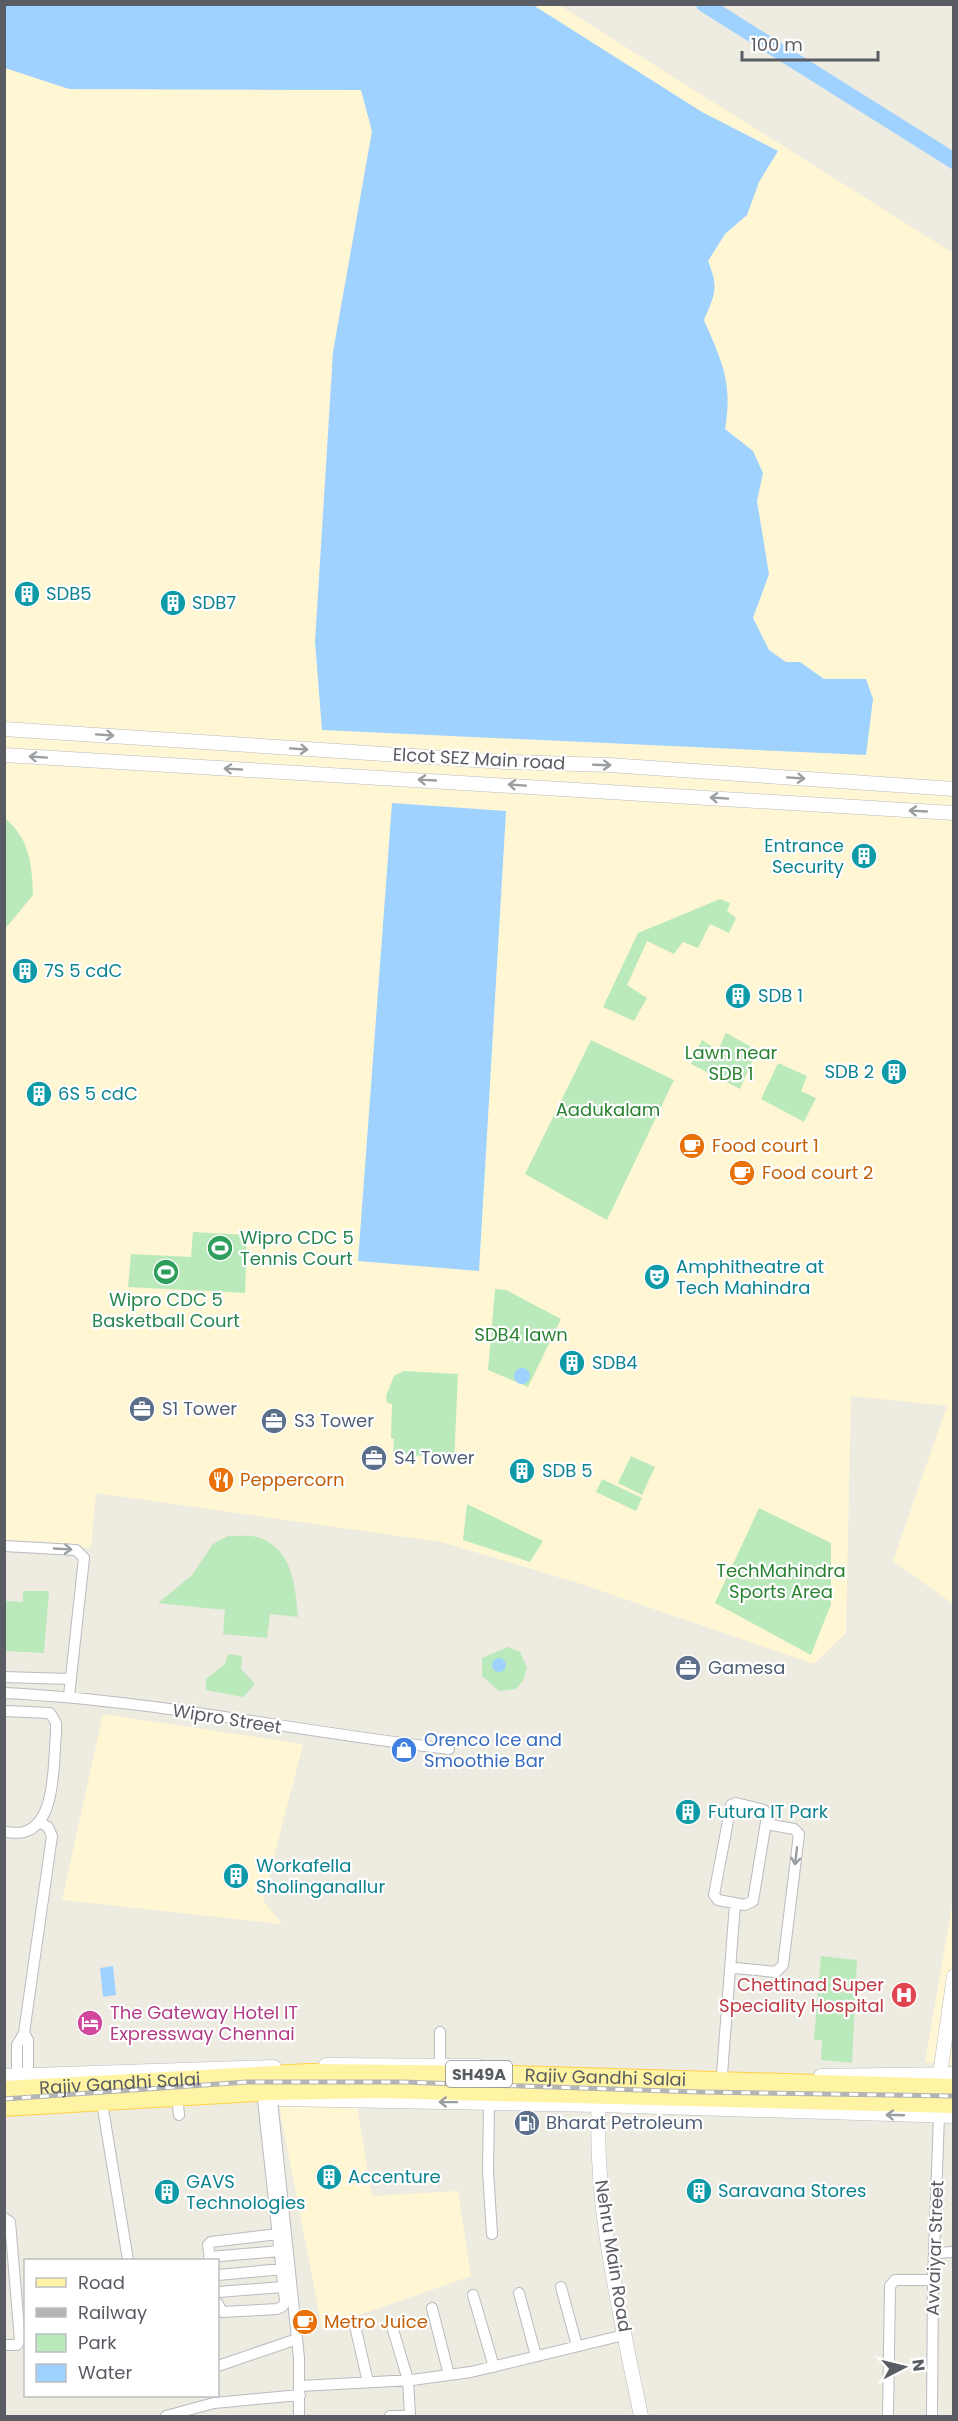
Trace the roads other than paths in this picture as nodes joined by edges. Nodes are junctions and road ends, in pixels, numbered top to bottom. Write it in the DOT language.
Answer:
graph roads {
  1 [pos="4,729"];
  2 [pos="333,751"];
  3 [pos="4,755"];
  4 [pos="334,774"];
  5 [pos="954,789"];
  6 [pos="954,813"];
  7 [pos="4,1546"];
  8 [pos="4,1677"];
  9 [pos="70,1679"];
  10 [pos="4,1693"];
  11 [pos="69,1696"];
  12 [pos="4,1710"];
  13 [pos="449,1749"];
  14 [pos="39,1822"];
  15 [pos="766,1824"];
  16 [pos="4,1832"];
  17 [pos="738,1904"];
  18 [pos="735,1968"];
  19 [pos="954,1976"];
  20 [pos="440,2032"];
  21 [pos="725,2074"];
  22 [pos="947,2074"];
  23 [pos="16,2075"];
  24 [pos="440,2076"];
  25 [pos="954,2088"];
  26 [pos="4,2090"];
  27 [pos="264,2091"];
  28 [pos="599,2100"];
  29 [pos="99,2101"];
  30 [pos="489,2103"];
  31 [pos="954,2104"];
  32 [pos="4,2107"];
  33 [pos="4,2115"];
  34 [pos="939,2116"];
  35 [pos="954,2116"];
  36 [pos="4,2218"];
  37 [pos="278,2234"];
  38 [pos="492,2234"];
  39 [pos="280,2251"];
  40 [pos="954,2252"];
  41 [pos="934,2253"];
  42 [pos="128,2259"];
  43 [pos="210,2259"];
  44 [pos="282,2269"];
  45 [pos="219,2275"];
  46 [pos="933,2280"];
  47 [pos="284,2287"];
  48 [pos="561,2287"];
  49 [pos="219,2292"];
  50 [pos="519,2293"];
  51 [pos="473,2295"];
  52 [pos="219,2306"];
  53 [pos="432,2308"];
  54 [pos="391,2323"];
  55 [pos="355,2326"];
  56 [pos="624,2335"];
  57 [pos="297,2339"];
  58 [pos="4,2345"];
  59 [pos="577,2346"];
  60 [pos="536,2356"];
  61 [pos="219,2365"];
  62 [pos="494,2367"];
  63 [pos="449,2375"];
  64 [pos="408,2380"];
  65 [pos="368,2382"];
  66 [pos="300,2391"];
  67 [pos="205,2400"];
  68 [pos="166,2416"];
  69 [pos="299,2416"];
  70 [pos="390,2416"];
  71 [pos="410,2416"];
  72 [pos="641,2416"];
  73 [pos="888,2416"];
  74 [pos="932,2416"];
  1 -- 2 [label="street, Elcot SEZ Main road, one-way"];
  2 -- 4 [label="street"];
  2 -- 5 [label="street, Elcot SEZ Main road, one-way"];
  4 -- 3 [label="street, Elcot SEZ Main road, one-way"];
  6 -- 4 [label="street, Elcot SEZ Main road, one-way"];
  7 -- 9 [label="street, one-way"];
  8 -- 9 [label="street"];
  9 -- 11 [label="street"];
  10 -- 11 [label="street, Wipro Street"];
  11 -- 13 [label="street, Wipro Street"];
  12 -- 14 [label="street"];
  14 -- 16 [label="street"];
  14 -- 23 [label="street"];
  15 -- 17 [label="street"];
  15 -- 17 [label="street"];
  15 -- 18 [label="street, one-way"];
  17 -- 18 [label="street"];
  17 -- 21 [label="street"];
  18 -- 21 [label="street"];
  19 -- 22 [label="street"];
  20 -- 24 [label="street"];
  21 -- 22 [label="street"];
  21 -- 24 [label="street"];
  23 -- 24 [label="street"];
  24 -- 25 [label="main road, Rajiv Gandhi Salai / SH49A"];
  24 -- 27 [label="main road, Rajiv Gandhi Salai / SH49A"];
  24 -- 28 [label="main road, Rajiv Gandhi Salai / SH49A"];
  26 -- 29 [label="main road, Rajiv Gandhi Salai / SH49A"];
  27 -- 29 [label="main road, Rajiv Gandhi Salai / SH49A"];
  27 -- 29 [label="street"];
  30 -- 27 [label="street, one-way"];
  27 -- 37 [label="street"];
  27 -- 57 [label="street"];
  28 -- 30 [label="street"];
  28 -- 31 [label="main road, Rajiv Gandhi Salai / SH49A"];
  34 -- 28 [label="street, one-way"];
  28 -- 56 [label="street, Nehru Main Road"];
  29 -- 32 [label="main road, Rajiv Gandhi Salai / SH49A"];
  29 -- 33 [label="street"];
  29 -- 42 [label="street"];
  30 -- 38 [label="street"];
  34 -- 35 [label="street"];
  34 -- 41 [label="street, Avvaiyar Street"];
  36 -- 58 [label="street"];
  37 -- 39 [label="street"];
  37 -- 43 [label="street"];
  39 -- 43 [label="street"];
  39 -- 44 [label="street"];
  40 -- 41 [label="street"];
  41 -- 46 [label="street, Avvaiyar Street"];
  44 -- 45 [label="street"];
  44 -- 47 [label="street"];
  46 -- 73 [label="street"];
  46 -- 74 [label="street, Avvaiyar Street"];
  47 -- 49 [label="street"];
  47 -- 52 [label="street"];
  48 -- 59 [label="street"];
  50 -- 60 [label="street"];
  51 -- 62 [label="street"];
  53 -- 63 [label="street"];
  54 -- 64 [label="street"];
  55 -- 65 [label="street"];
  56 -- 59 [label="street"];
  56 -- 72 [label="street, Nehru Main Road"];
  57 -- 61 [label="street"];
  57 -- 66 [label="street"];
  59 -- 60 [label="street"];
  60 -- 62 [label="street"];
  62 -- 63 [label="street"];
  63 -- 64 [label="street"];
  64 -- 65 [label="street"];
  64 -- 71 [label="street"];
  65 -- 66 [label="street"];
  66 -- 67 [label="street"];
  66 -- 69 [label="street"];
  67 -- 68 [label="street"];
  70 -- 71 [label="street"];
}
